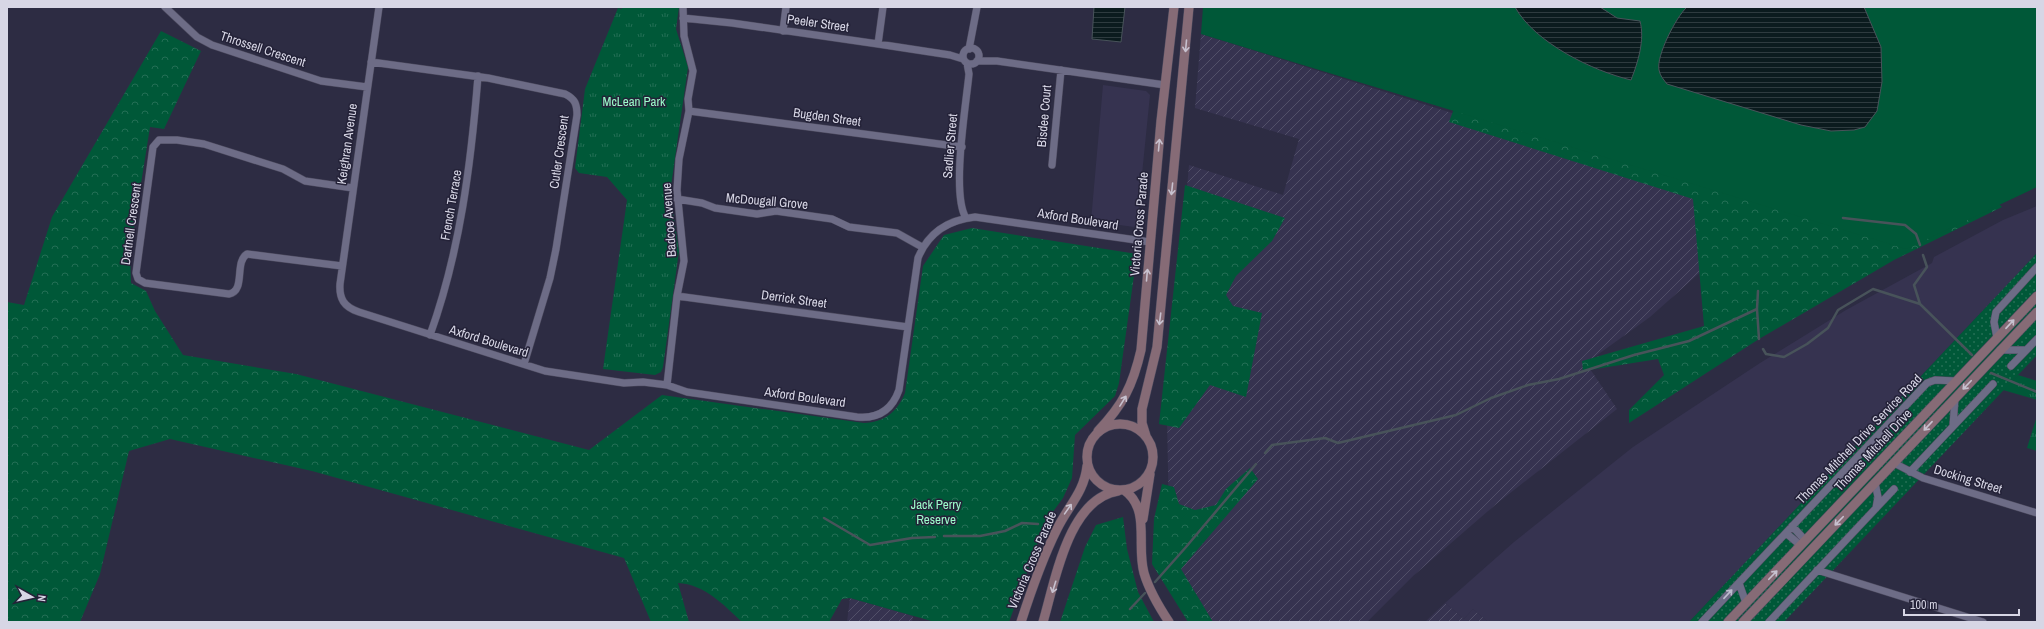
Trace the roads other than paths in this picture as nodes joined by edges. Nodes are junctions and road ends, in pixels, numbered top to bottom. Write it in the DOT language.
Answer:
graph roads {
  1 [pos="165,7"];
  2 [pos="379,7"];
  3 [pos="683,7"];
  4 [pos="786,7"];
  5 [pos="883,7"];
  6 [pos="977,7"];
  7 [pos="1174,7"];
  8 [pos="1189,7"];
  9 [pos="682,18"];
  10 [pos="783,31"];
  11 [pos="878,44"];
  12 [pos="971,57"];
  13 [pos="371,62"];
  14 [pos="1061,70"];
  15 [pos="478,76"];
  16 [pos="1165,85"];
  17 [pos="367,87"];
  18 [pos="689,111"];
  19 [pos="1161,120"];
  20 [pos="1178,122"];
  21 [pos="962,147"];
  22 [pos="1052,165"];
  23 [pos="353,188"];
  24 [pos="677,199"];
  25 [pos="966,218"];
  26 [pos="1150,242"];
  27 [pos="1167,243"];
  28 [pos="922,247"];
  29 [pos="342,266"];
  30 [pos="2037,267"];
  31 [pos="340,284"];
  32 [pos="677,296"];
  33 [pos="2037,296"];
  34 [pos="2037,312"];
  35 [pos="908,327"];
  36 [pos="430,335"];
  37 [pos="1997,338"];
  38 [pos="2037,338"];
  39 [pos="2000,350"];
  40 [pos="2026,350"];
  41 [pos="524,364"];
  42 [pos="2011,366"];
  43 [pos="1956,381"];
  44 [pos="1993,384"];
  45 [pos="667,385"];
  46 [pos="1955,398"];
  47 [pos="1953,426"];
  48 [pos="1098,431"];
  49 [pos="1146,436"];
  50 [pos="1883,459"];
  51 [pos="1894,463"];
  52 [pos="1087,466"];
  53 [pos="1910,472"];
  54 [pos="1150,473"];
  55 [pos="1860,482"];
  56 [pos="1875,483"];
  57 [pos="1894,489"];
  58 [pos="1123,490"];
  59 [pos="1875,510"];
  60 [pos="2037,513"];
  61 [pos="1792,526"];
  62 [pos="1141,527"];
  63 [pos="1786,533"];
  64 [pos="1803,543"];
  65 [pos="1811,550"];
  66 [pos="1817,570"];
  67 [pos="1739,583"];
  68 [pos="1746,603"];
  69 [pos="1021,622"];
  70 [pos="1043,622"];
  71 [pos="1169,622"];
  72 [pos="1702,622"];
  73 [pos="1728,622"];
  74 [pos="1743,622"];
  75 [pos="1769,622"];
  76 [pos="1983,622"];
  1 -- 17 [label="street, Throssell Crescent"];
  2 -- 13 [label="street, Keighran Avenue"];
  3 -- 9 [label="street, Badcoe Avenue"];
  4 -- 10 [label="street"];
  5 -- 11 [label="street"];
  6 -- 12 [label="street, Sadlier Street"];
  7 -- 16 [label="main road, Victoria Cross Parade"];
  8 -- 20 [label="main road, one-way"];
  9 -- 10 [label="street, Peeler Street"];
  9 -- 18 [label="street, Badcoe Avenue"];
  10 -- 11 [label="street, Peeler Street"];
  11 -- 12 [label="street, Peeler Street"];
  12 -- 14 [label="street, Peeler Street"];
  12 -- 21 [label="street, Sadlier Street"];
  13 -- 15 [label="street, Cutler Crescent"];
  13 -- 17 [label="street, Keighran Avenue"];
  14 -- 16 [label="street, Peeler Street"];
  14 -- 22 [label="street, Bisdee Court"];
  15 -- 36 [label="street, French Terrace"];
  15 -- 41 [label="street, Cutler Crescent"];
  16 -- 19 [label="main road, Victoria Cross Parade"];
  17 -- 23 [label="street, Keighran Avenue"];
  18 -- 21 [label="street, Bugden Street"];
  18 -- 24 [label="street, Badcoe Avenue"];
  19 -- 20 [label="main road"];
  26 -- 19 [label="main road, Victoria Cross Parade, one-way"];
  20 -- 27 [label="main road, one-way"];
  21 -- 25 [label="street, Sadlier Street"];
  23 -- 29 [label="street, Keighran Avenue"];
  23 -- 29 [label="street, Dartnell Crescent"];
  24 -- 28 [label="street, McDougall Grove"];
  24 -- 32 [label="street, Badcoe Avenue"];
  25 -- 26 [label="street, Axford Boulevard"];
  25 -- 28 [label="street, Axford Boulevard"];
  26 -- 27 [label="main road"];
  48 -- 26 [label="main road, Victoria Cross Parade, one-way"];
  27 -- 49 [label="main road, one-way"];
  28 -- 35 [label="street, Axford Boulevard"];
  29 -- 31 [label="street, Keighran Avenue"];
  30 -- 37 [label="street"];
  31 -- 36 [label="street, Axford Boulevard"];
  32 -- 35 [label="street, Derrick Street"];
  32 -- 45 [label="street, Badcoe Avenue"];
  37 -- 33 [label="main road, Thomas Mitchell Drive, one-way"];
  34 -- 39 [label="main road, Thomas Mitchell Drive"];
  35 -- 45 [label="street, Axford Boulevard"];
  36 -- 41 [label="street, Axford Boulevard"];
  37 -- 39 [label="main road"];
  37 -- 43 [label="main road, Thomas Mitchell Drive"];
  38 -- 40 [label="street"];
  39 -- 40 [label="street"];
  39 -- 46 [label="main road, Thomas Mitchell Drive, one-way"];
  40 -- 42 [label="street"];
  41 -- 45 [label="street, Axford Boulevard"];
  43 -- 50 [label="main road, Thomas Mitchell Drive"];
  43 -- 61 [label="street, Thomas Mitchell Drive Service Road"];
  44 -- 47 [label="street"];
  46 -- 47 [label="street"];
  46 -- 51 [label="main road, Thomas Mitchell Drive, one-way"];
  47 -- 53 [label="street"];
  48 -- 49 [label="main road"];
  48 -- 52 [label="main road"];
  49 -- 54 [label="main road"];
  50 -- 51 [label="main road"];
  50 -- 55 [label="main road, Thomas Mitchell Drive"];
  51 -- 53 [label="street, Docking Street"];
  51 -- 56 [label="main road, Thomas Mitchell Drive"];
  52 -- 58 [label="main road"];
  69 -- 52 [label="main road, Victoria Cross Parade, one-way"];
  53 -- 60 [label="street, Docking Street"];
  54 -- 58 [label="main road"];
  54 -- 62 [label="main road"];
  55 -- 56 [label="main road"];
  55 -- 64 [label="main road, Thomas Mitchell Drive"];
  56 -- 59 [label="street, Thomas Mitchell Drive"];
  56 -- 65 [label="main road, Thomas Mitchell Drive, one-way"];
  57 -- 59 [label="street"];
  58 -- 62 [label="main road"];
  58 -- 70 [label="main road, Victoria Cross Parade, one-way"];
  59 -- 66 [label="street"];
  61 -- 63 [label="street, Thomas Mitchell Drive Service Road"];
  61 -- 64 [label="street"];
  62 -- 71 [label="main road"];
  63 -- 64 [label="street"];
  63 -- 67 [label="street, Thomas Mitchell Drive Service Road"];
  64 -- 65 [label="main road"];
  68 -- 64 [label="main road, Thomas Mitchell Drive, one-way"];
  65 -- 74 [label="main road, Thomas Mitchell Drive"];
  66 -- 75 [label="street"];
  66 -- 76 [label="street"];
  67 -- 68 [label="street"];
  72 -- 67 [label="street, Thomas Mitchell Drive Service Road, one-way"];
  68 -- 73 [label="main road, Thomas Mitchell Drive"];
  68 -- 74 [label="main road"];
}
